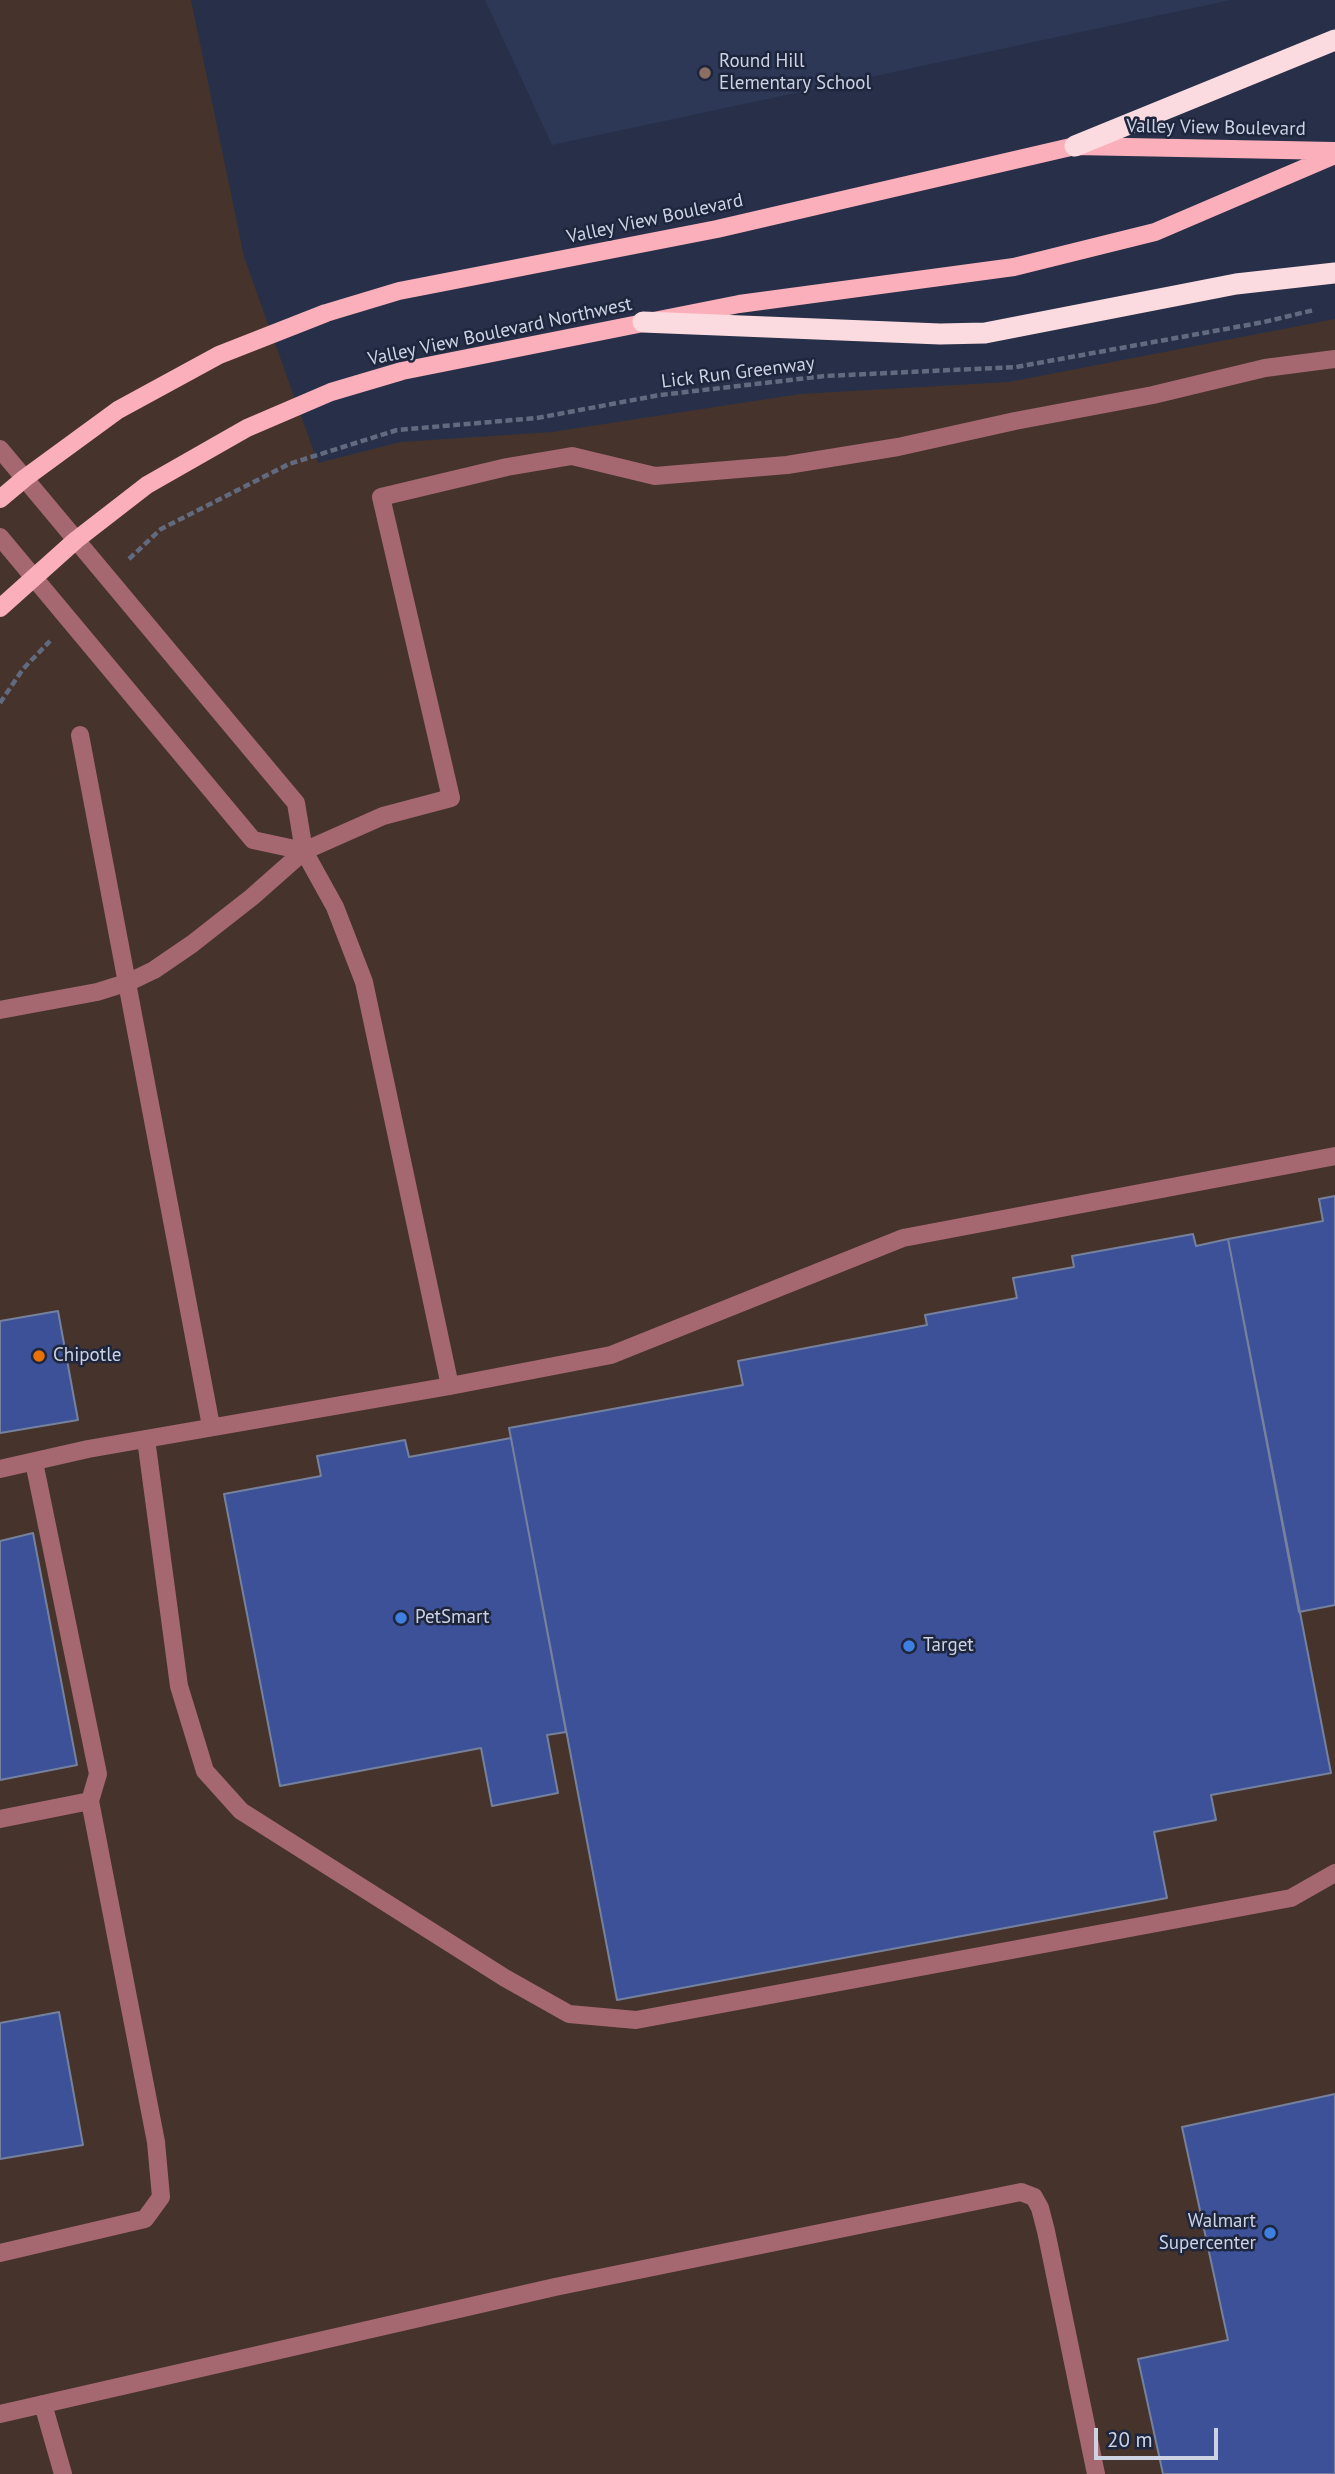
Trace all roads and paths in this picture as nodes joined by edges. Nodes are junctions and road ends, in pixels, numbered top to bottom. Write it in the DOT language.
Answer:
graph roads {
  1 [pos="1335,40"];
  2 [pos="1075,146"];
  3 [pos="1335,153"];
  4 [pos="1335,273"];
  5 [pos="739,304"];
  6 [pos="1323,308"];
  7 [pos="643,322"];
  8 [pos="1335,359"];
  9 [pos="0,449"];
  10 [pos="25,478"];
  11 [pos="0,499"];
  12 [pos="161,529"];
  13 [pos="0,537"];
  14 [pos="76,540"];
  15 [pos="33,576"];
  16 [pos="0,608"];
  17 [pos="23,670"];
  18 [pos="0,704"];
  19 [pos="80,734"];
  20 [pos="304,851"];
  21 [pos="128,982"];
  22 [pos="0,1010"];
  23 [pos="1335,1156"];
  24 [pos="450,1386"];
  25 [pos="211,1426"];
  26 [pos="146,1439"];
  27 [pos="34,1462"];
  28 [pos="0,1469"];
  29 [pos="90,1801"];
  30 [pos="0,1819"];
  31 [pos="1335,1873"];
  32 [pos="0,2253"];
  33 [pos="43,2404"];
  34 [pos="0,2414"];
  35 [pos="63,2474"];
  36 [pos="1097,2474"];
  1 -- 2 [label="highway"];
  2 -- 3 [label="main road, Valley View Boulevard"];
  2 -- 10 [label="main road, Valley View Boulevard"];
  3 -- 5 [label="main road, Valley View Boulevard"];
  4 -- 7 [label="highway"];
  5 -- 7 [label="main road, Valley View Boulevard Northwest"];
  6 -- 12 [label="path, Lick Run Greenway"];
  7 -- 14 [label="main road, Valley View Boulevard Northwest"];
  8 -- 20 [label="lane"];
  9 -- 10 [label="lane"];
  10 -- 11 [label="main road"];
  10 -- 14 [label="lane"];
  13 -- 15 [label="lane"];
  14 -- 15 [label="main road, Valley View Boulevard Northwest"];
  14 -- 20 [label="lane"];
  15 -- 16 [label="main road, Valley View Boulevard Northwest"];
  15 -- 20 [label="lane"];
  17 -- 18 [label="path"];
  19 -- 21 [label="lane"];
  20 -- 21 [label="lane"];
  20 -- 24 [label="lane"];
  21 -- 22 [label="lane"];
  21 -- 25 [label="lane"];
  23 -- 24 [label="lane"];
  24 -- 25 [label="lane"];
  25 -- 26 [label="lane"];
  26 -- 27 [label="lane"];
  26 -- 31 [label="lane"];
  27 -- 28 [label="lane"];
  27 -- 29 [label="lane"];
  29 -- 30 [label="lane"];
  29 -- 32 [label="lane"];
  33 -- 34 [label="lane"];
  33 -- 35 [label="lane"];
  33 -- 36 [label="lane"];
}
